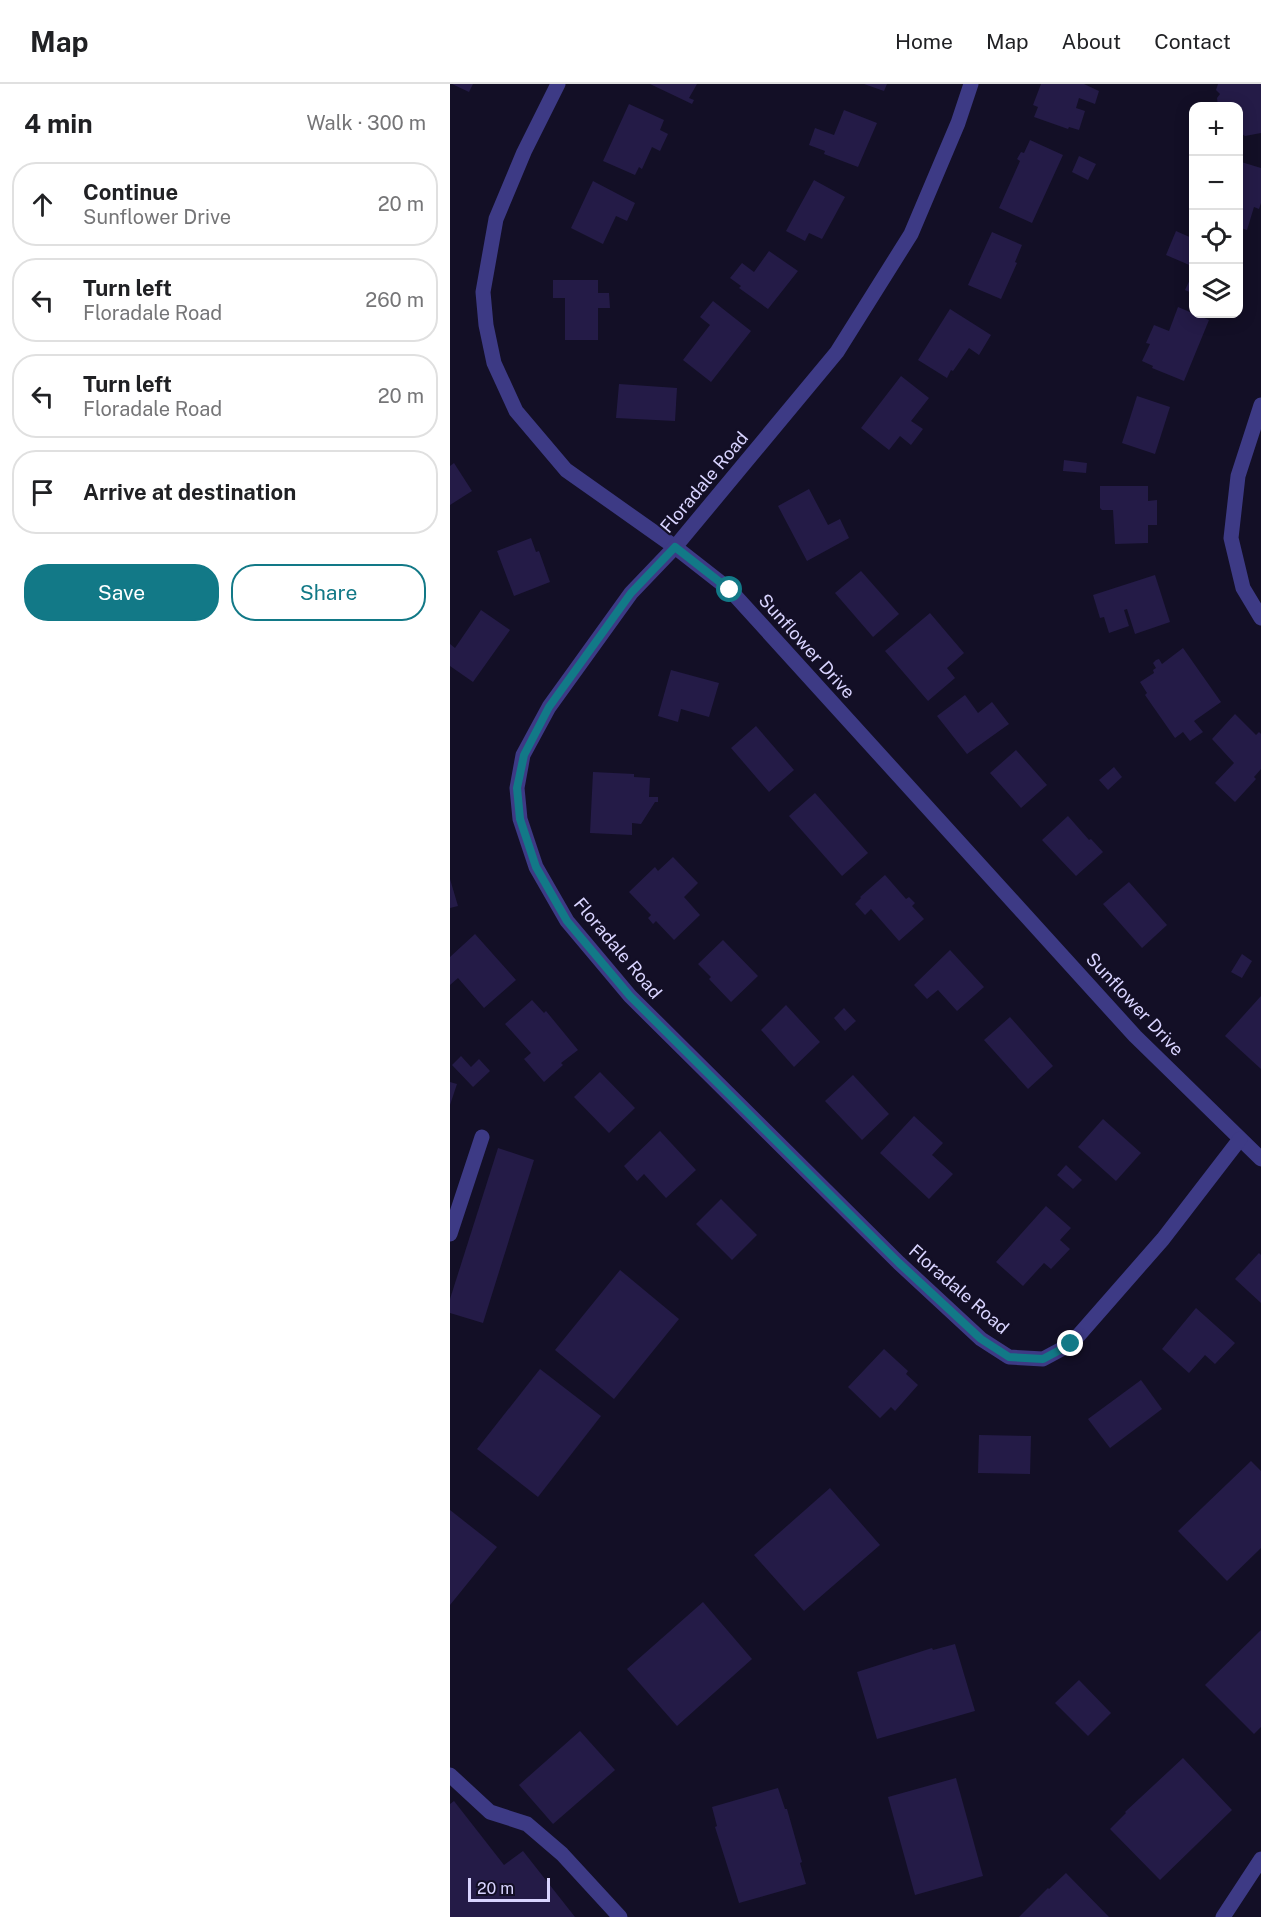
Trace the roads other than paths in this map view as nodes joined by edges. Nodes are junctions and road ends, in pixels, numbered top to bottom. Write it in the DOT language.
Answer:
graph roads {
  1 [pos="558,84"];
  2 [pos="971,84"];
  3 [pos="1261,405"];
  4 [pos="675,547"];
  5 [pos="1261,618"];
  6 [pos="482,1137"];
  7 [pos="1240,1139"];
  8 [pos="1261,1159"];
  9 [pos="450,1234"];
  10 [pos="450,1775"];
  11 [pos="1261,1858"];
  12 [pos="620,1917"];
  13 [pos="1222,1917"];
  1 -- 4 [label="street, Sunflower Drive"];
  2 -- 4 [label="street, Floradale Road"];
  3 -- 5 [label="street"];
  4 -- 7 [label="street, Sunflower Drive"];
  4 -- 7 [label="street, Floradale Road"];
  6 -- 9 [label="street"];
  7 -- 8 [label="street, Sunflower Drive"];
  10 -- 12 [label="street"];
  11 -- 13 [label="street"];
}
